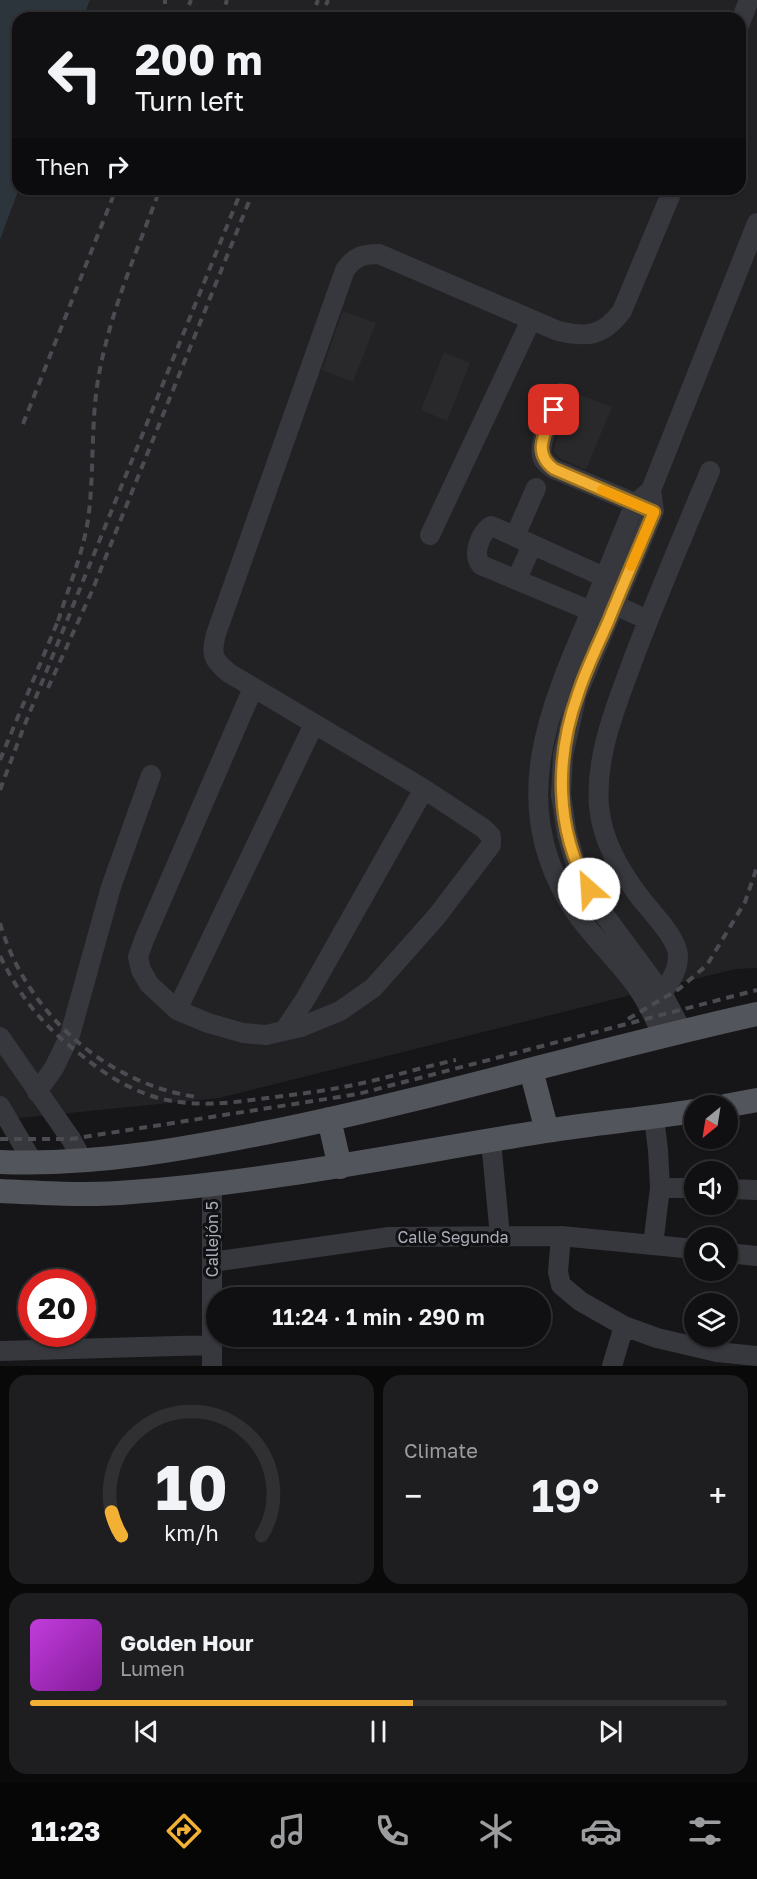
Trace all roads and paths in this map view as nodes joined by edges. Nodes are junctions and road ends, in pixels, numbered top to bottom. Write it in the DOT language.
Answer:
graph roads {
  1 [pos="671,195"];
  2 [pos="757,223"];
  3 [pos="531,320"];
  4 [pos="561,393"];
  5 [pos="710,471"];
  6 [pos="536,488"];
  7 [pos="651,490"];
  8 [pos="635,504"];
  9 [pos="654,512"];
  10 [pos="430,535"];
  11 [pos="523,540"];
  12 [pos="604,577"];
  13 [pos="517,579"];
  14 [pos="594,604"];
  15 [pos="615,604"];
  16 [pos="648,620"];
  17 [pos="253,688"];
  18 [pos="314,724"];
  19 [pos="151,775"];
  20 [pos="424,789"];
  21 [pos="662,993"];
  22 [pos="177,1010"];
  23 [pos="757,1014"];
  24 [pos="284,1031"];
  25 [pos="672,1033"];
  26 [pos="0,1037"];
  27 [pos="8,1061"];
  28 [pos="531,1070"];
  29 [pos="37,1092"];
  30 [pos="757,1100"];
  31 [pos="738,1104"];
  32 [pos="0,1106"];
  33 [pos="684,1113"];
  34 [pos="654,1118"];
  35 [pos="329,1119"];
  36 [pos="547,1131"];
  37 [pos="491,1141"];
  38 [pos="83,1161"];
  39 [pos="0,1162"];
  40 [pos="34,1164"];
  41 [pos="340,1167"];
  42 [pos="212,1184"];
  43 [pos="660,1188"];
  44 [pos="684,1188"];
  45 [pos="738,1189"];
  46 [pos="757,1190"];
  47 [pos="0,1191"];
  48 [pos="500,1236"];
  49 [pos="561,1236"];
  50 [pos="653,1245"];
  51 [pos="684,1248"];
  52 [pos="738,1254"];
  53 [pos="757,1256"];
  54 [pos="212,1262"];
  55 [pos="212,1287"];
  56 [pos="624,1326"];
  57 [pos="206,1346"];
  58 [pos="212,1347"];
  59 [pos="0,1352"];
  60 [pos="751,1359"];
  61 [pos="212,1366"];
  62 [pos="612,1366"];
  1 -- 3 [label="street"];
  2 -- 7 [label="street"];
  3 -- 10 [label="street"];
  3 -- 17 [label="street"];
  4 -- 8 [label="street"];
  5 -- 16 [label="street"];
  6 -- 11 [label="street"];
  7 -- 8 [label="street"];
  7 -- 9 [label="street"];
  8 -- 9 [label="street"];
  8 -- 12 [label="street"];
  9 -- 15 [label="street"];
  11 -- 12 [label="street"];
  11 -- 13 [label="street"];
  11 -- 13 [label="street"];
  12 -- 14 [label="street"];
  13 -- 14 [label="street"];
  14 -- 15 [label="street"];
  14 -- 25 [label="street"];
  15 -- 16 [label="street"];
  15 -- 21 [label="street"];
  16 -- 21 [label="street"];
  17 -- 18 [label="street"];
  17 -- 22 [label="street"];
  18 -- 20 [label="street"];
  18 -- 22 [label="street"];
  19 -- 29 [label="street"];
  20 -- 24 [label="street"];
  20 -- 24 [label="street"];
  21 -- 25 [label="street"];
  22 -- 24 [label="street"];
  23 -- 25 [label="main road"];
  25 -- 28 [label="main road"];
  26 -- 27 [label="street"];
  27 -- 29 [label="street"];
  28 -- 35 [label="main road"];
  28 -- 36 [label="main road"];
  29 -- 38 [label="street"];
  30 -- 31 [label="main road"];
  32 -- 40 [label="street"];
  33 -- 34 [label="main road"];
  34 -- 36 [label="main road"];
  34 -- 43 [label="street"];
  35 -- 38 [label="main road"];
  35 -- 41 [label="main road"];
  36 -- 37 [label="main road"];
  37 -- 41 [label="main road"];
  37 -- 48 [label="street"];
  38 -- 40 [label="main road"];
  39 -- 40 [label="main road"];
  41 -- 42 [label="main road"];
  42 -- 47 [label="main road"];
  42 -- 54 [label="street, Callejón 5"];
  43 -- 44 [label="street"];
  43 -- 50 [label="street"];
  45 -- 46 [label="street"];
  48 -- 49 [label="street, Calle Segunda"];
  48 -- 54 [label="street, Calle Segunda"];
  49 -- 50 [label="street, Calle Segunda"];
  49 -- 56 [label="street"];
  50 -- 51 [label="street, Calle Segunda"];
  52 -- 53 [label="street"];
  54 -- 55 [label="street, Callejón 5"];
  56 -- 60 [label="street"];
  56 -- 62 [label="street"];
  57 -- 59 [label="street"];
  58 -- 61 [label="street, Callejón 5"];
}
